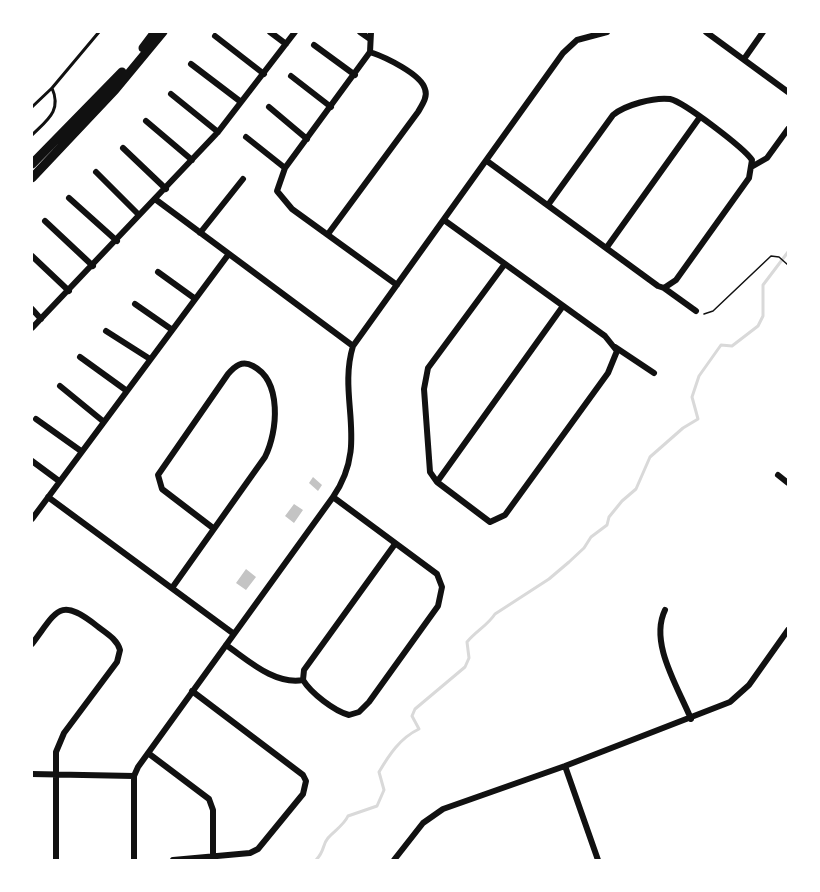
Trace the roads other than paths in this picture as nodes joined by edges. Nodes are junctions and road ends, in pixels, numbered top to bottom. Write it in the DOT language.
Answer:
graph roads {
  1 [pos="99,32"];
  2 [pos="155,32"];
  3 [pos="163,32"];
  4 [pos="270,32"];
  5 [pos="295,32"];
  6 [pos="360,32"];
  7 [pos="575,32"];
  8 [pos="607,32"];
  9 [pos="706,32"];
  10 [pos="763,32"];
  11 [pos="371,35"];
  12 [pos="215,36"];
  13 [pos="577,40"];
  14 [pos="286,44"];
  15 [pos="314,45"];
  16 [pos="370,52"];
  17 [pos="744,58"];
  18 [pos="190,64"];
  19 [pos="264,74"];
  20 [pos="355,75"];
  21 [pos="291,76"];
  22 [pos="52,88"];
  23 [pos="789,92"];
  24 [pos="171,94"];
  25 [pos="242,102"];
  26 [pos="331,106"];
  27 [pos="32,107"];
  28 [pos="268,107"];
  29 [pos="700,117"];
  30 [pos="146,121"];
  31 [pos="789,129"];
  32 [pos="218,132"];
  33 [pos="32,135"];
  34 [pos="246,137"];
  35 [pos="307,139"];
  36 [pos="123,148"];
  37 [pos="192,160"];
  38 [pos="487,161"];
  39 [pos="753,163"];
  40 [pos="32,164"];
  41 [pos="285,168"];
  42 [pos="96,172"];
  43 [pos="32,178"];
  44 [pos="243,179"];
  45 [pos="166,189"];
  46 [pos="69,198"];
  47 [pos="155,199"];
  48 [pos="548,205"];
  49 [pos="140,215"];
  50 [pos="444,220"];
  51 [pos="45,221"];
  52 [pos="200,233"];
  53 [pos="328,234"];
  54 [pos="117,241"];
  55 [pos="607,247"];
  56 [pos="228,255"];
  57 [pos="32,256"];
  58 [pos="504,265"];
  59 [pos="93,266"];
  60 [pos="158,272"];
  61 [pos="397,285"];
  62 [pos="666,288"];
  63 [pos="69,291"];
  64 [pos="194,298"];
  65 [pos="135,304"];
  66 [pos="562,306"];
  67 [pos="32,309"];
  68 [pos="696,311"];
  69 [pos="41,319"];
  70 [pos="32,328"];
  71 [pos="171,329"];
  72 [pos="106,331"];
  73 [pos="353,346"];
  74 [pos="614,346"];
  75 [pos="80,357"];
  76 [pos="150,359"];
  77 [pos="654,373"];
  78 [pos="60,386"];
  79 [pos="127,391"];
  80 [pos="36,418"];
  81 [pos="104,422"];
  82 [pos="81,451"];
  83 [pos="32,461"];
  84 [pos="778,475"];
  85 [pos="59,481"];
  86 [pos="437,482"];
  87 [pos="789,483"];
  88 [pos="48,497"];
  89 [pos="333,497"];
  90 [pos="32,519"];
  91 [pos="213,528"];
  92 [pos="395,544"];
  93 [pos="172,588"];
  94 [pos="665,610"];
  95 [pos="789,630"];
  96 [pos="234,633"];
  97 [pos="32,644"];
  98 [pos="226,645"];
  99 [pos="305,683"];
  100 [pos="192,692"];
  101 [pos="691,718"];
  102 [pos="148,753"];
  103 [pos="565,766"];
  104 [pos="32,774"];
  105 [pos="57,775"];
  106 [pos="134,776"];
  107 [pos="213,857"];
  108 [pos="56,861"];
  109 [pos="134,861"];
  110 [pos="173,861"];
  111 [pos="394,861"];
  112 [pos="598,861"];
  1 -- 22 [label="lane"];
  2 -- 40 [label="main road"];
  3 -- 43 [label="main road"];
  4 -- 14 [label="street"];
  5 -- 14 [label="street"];
  6 -- 11 [label="street"];
  7 -- 13 [label="street"];
  8 -- 13 [label="street"];
  9 -- 17 [label="street"];
  10 -- 17 [label="street"];
  11 -- 16 [label="street"];
  12 -- 19 [label="street"];
  13 -- 38 [label="street"];
  14 -- 19 [label="street"];
  15 -- 20 [label="street"];
  16 -- 20 [label="street"];
  16 -- 53 [label="street"];
  17 -- 23 [label="street"];
  18 -- 25 [label="street"];
  19 -- 25 [label="street"];
  20 -- 26 [label="street"];
  21 -- 26 [label="street"];
  22 -- 27 [label="lane"];
  22 -- 33 [label="lane"];
  24 -- 32 [label="street"];
  25 -- 32 [label="street"];
  26 -- 35 [label="street"];
  28 -- 35 [label="street"];
  29 -- 39 [label="street"];
  29 -- 48 [label="street"];
  29 -- 55 [label="street"];
  30 -- 37 [label="street"];
  31 -- 39 [label="street"];
  32 -- 37 [label="street"];
  34 -- 41 [label="street"];
  35 -- 41 [label="street"];
  36 -- 45 [label="street"];
  37 -- 45 [label="street"];
  38 -- 48 [label="street"];
  38 -- 50 [label="street"];
  39 -- 62 [label="street"];
  41 -- 53 [label="street"];
  42 -- 49 [label="street"];
  44 -- 52 [label="street"];
  45 -- 47 [label="street"];
  46 -- 54 [label="street"];
  47 -- 49 [label="street"];
  47 -- 52 [label="street"];
  48 -- 55 [label="street"];
  49 -- 54 [label="street"];
  50 -- 58 [label="street"];
  50 -- 61 [label="street"];
  51 -- 59 [label="street"];
  52 -- 56 [label="street"];
  53 -- 61 [label="street"];
  54 -- 59 [label="street"];
  55 -- 62 [label="street"];
  56 -- 64 [label="street"];
  56 -- 73 [label="street"];
  57 -- 63 [label="street"];
  58 -- 66 [label="street"];
  58 -- 86 [label="street"];
  59 -- 63 [label="street"];
  60 -- 64 [label="street"];
  61 -- 73 [label="street"];
  62 -- 68 [label="street"];
  63 -- 69 [label="street"];
  64 -- 71 [label="street"];
  65 -- 71 [label="street"];
  66 -- 74 [label="street"];
  66 -- 86 [label="street"];
  67 -- 69 [label="street"];
  69 -- 70 [label="street"];
  71 -- 76 [label="street"];
  72 -- 76 [label="street"];
  73 -- 89 [label="street"];
  74 -- 77 [label="street"];
  74 -- 86 [label="street"];
  75 -- 79 [label="street"];
  76 -- 79 [label="street"];
  78 -- 81 [label="street"];
  79 -- 81 [label="street"];
  80 -- 82 [label="street"];
  81 -- 82 [label="street"];
  82 -- 85 [label="street"];
  83 -- 85 [label="street"];
  84 -- 87 [label="street"];
  85 -- 88 [label="street"];
  88 -- 90 [label="street"];
  88 -- 93 [label="street"];
  89 -- 92 [label="street"];
  89 -- 96 [label="street"];
  91 -- 91 [label="street"];
  91 -- 93 [label="street"];
  92 -- 99 [label="street"];
  92 -- 99 [label="street"];
  93 -- 96 [label="street"];
  94 -- 101 [label="street"];
  95 -- 101 [label="street"];
  96 -- 98 [label="street"];
  97 -- 105 [label="street"];
  98 -- 99 [label="street"];
  98 -- 100 [label="street"];
  100 -- 102 [label="street"];
  100 -- 107 [label="street"];
  101 -- 103 [label="street"];
  102 -- 106 [label="street"];
  102 -- 107 [label="street"];
  103 -- 111 [label="street"];
  103 -- 112 [label="street"];
  104 -- 105 [label="street"];
  105 -- 106 [label="street"];
  105 -- 108 [label="street"];
  106 -- 109 [label="street"];
  107 -- 110 [label="street"];
}
